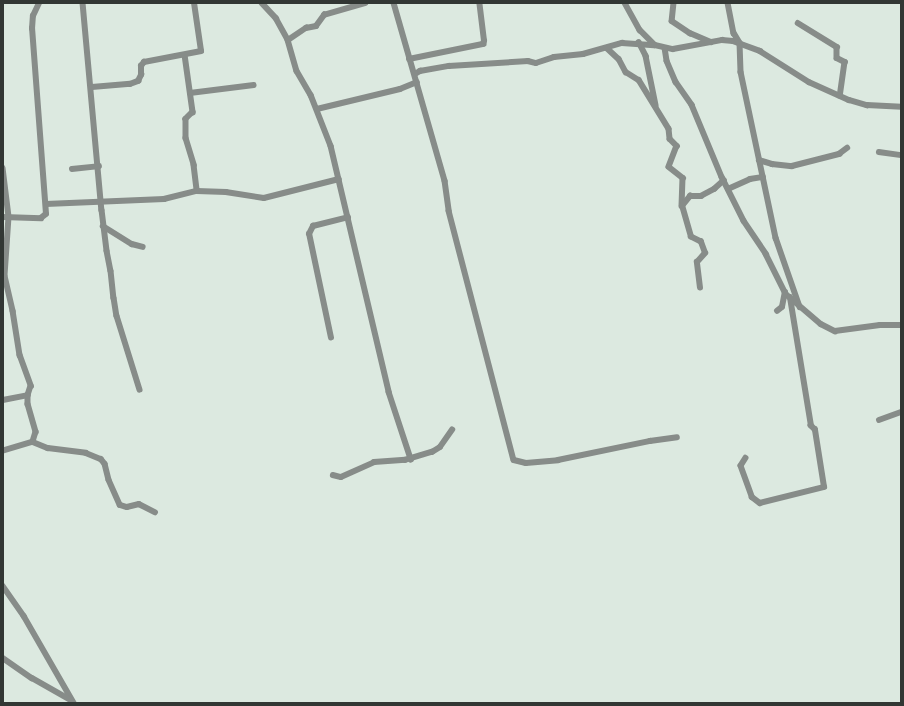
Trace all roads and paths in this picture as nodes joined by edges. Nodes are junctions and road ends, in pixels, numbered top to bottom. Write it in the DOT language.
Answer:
graph roads {
  1 [pos="39,3"];
  2 [pos="83,3"];
  3 [pos="194,3"];
  4 [pos="262,3"];
  5 [pos="365,3"];
  6 [pos="394,3"];
  7 [pos="478,3"];
  8 [pos="625,3"];
  9 [pos="674,3"];
  10 [pos="728,3"];
  11 [pos="798,23"];
  12 [pos="288,40"];
  13 [pos="639,42"];
  14 [pos="711,42"];
  15 [pos="740,43"];
  16 [pos="655,45"];
  17 [pos="607,48"];
  18 [pos="664,48"];
  19 [pos="186,55"];
  20 [pos="410,60"];
  21 [pos="416,74"];
  22 [pos="417,82"];
  23 [pos="254,85"];
  24 [pos="92,87"];
  25 [pos="190,93"];
  26 [pos="840,96"];
  27 [pos="901,107"];
  28 [pos="316,109"];
  29 [pos="657,109"];
  30 [pos="847,148"];
  31 [pos="879,152"];
  32 [pos="901,156"];
  33 [pos="759,160"];
  34 [pos="99,166"];
  35 [pos="3,168"];
  36 [pos="72,169"];
  37 [pos="763,177"];
  38 [pos="339,179"];
  39 [pos="724,180"];
  40 [pos="728,190"];
  41 [pos="197,191"];
  42 [pos="102,200"];
  43 [pos="46,204"];
  44 [pos="682,206"];
  45 [pos="6,217"];
  46 [pos="348,217"];
  47 [pos="104,226"];
  48 [pos="143,247"];
  49 [pos="700,288"];
  50 [pos="785,292"];
  51 [pos="790,298"];
  52 [pos="800,307"];
  53 [pos="777,312"];
  54 [pos="901,325"];
  55 [pos="331,338"];
  56 [pos="140,390"];
  57 [pos="28,395"];
  58 [pos="3,400"];
  59 [pos="901,412"];
  60 [pos="879,420"];
  61 [pos="452,430"];
  62 [pos="677,437"];
  63 [pos="33,442"];
  64 [pos="3,451"];
  65 [pos="746,458"];
  66 [pos="411,459"];
  67 [pos="333,475"];
  68 [pos="155,512"];
  69 [pos="3,586"];
  70 [pos="3,658"];
  71 [pos="74,702"];
  1 -- 43 [label="street"];
  2 -- 24 [label="street"];
  3 -- 19 [label="street"];
  4 -- 12 [label="street"];
  5 -- 12 [label="street"];
  6 -- 20 [label="street"];
  7 -- 20 [label="street"];
  8 -- 16 [label="street"];
  9 -- 14 [label="street"];
  10 -- 15 [label="street"];
  11 -- 26 [label="street"];
  12 -- 28 [label="street"];
  13 -- 16 [label="street"];
  13 -- 17 [label="street"];
  13 -- 29 [label="street"];
  14 -- 15 [label="street"];
  14 -- 18 [label="street"];
  15 -- 26 [label="street"];
  15 -- 33 [label="street"];
  16 -- 18 [label="street"];
  17 -- 21 [label="street"];
  17 -- 29 [label="street"];
  18 -- 39 [label="street"];
  19 -- 24 [label="street"];
  19 -- 25 [label="street"];
  20 -- 21 [label="street"];
  21 -- 22 [label="street"];
  22 -- 28 [label="street"];
  22 -- 62 [label="street"];
  23 -- 25 [label="street"];
  24 -- 34 [label="street"];
  25 -- 41 [label="street"];
  26 -- 27 [label="street"];
  28 -- 38 [label="street"];
  29 -- 44 [label="street"];
  30 -- 33 [label="street"];
  31 -- 32 [label="street"];
  33 -- 37 [label="street"];
  34 -- 36 [label="street"];
  34 -- 42 [label="street"];
  35 -- 45 [label="street"];
  37 -- 40 [label="street"];
  37 -- 52 [label="street"];
  38 -- 41 [label="street"];
  38 -- 46 [label="street"];
  39 -- 40 [label="street"];
  39 -- 44 [label="street"];
  40 -- 50 [label="street"];
  41 -- 42 [label="street"];
  42 -- 43 [label="street"];
  42 -- 47 [label="street"];
  43 -- 45 [label="street"];
  44 -- 49 [label="street"];
  45 -- 57 [label="street"];
  46 -- 55 [label="street"];
  46 -- 66 [label="street"];
  47 -- 48 [label="street"];
  47 -- 56 [label="street"];
  50 -- 51 [label="street"];
  50 -- 53 [label="street"];
  51 -- 52 [label="street"];
  51 -- 65 [label="street"];
  52 -- 54 [label="street"];
  57 -- 58 [label="street"];
  57 -- 63 [label="street"];
  59 -- 60 [label="street"];
  61 -- 66 [label="street"];
  63 -- 64 [label="street"];
  63 -- 68 [label="street"];
  66 -- 67 [label="street"];
  69 -- 71 [label="street"];
  70 -- 71 [label="street"];
}
